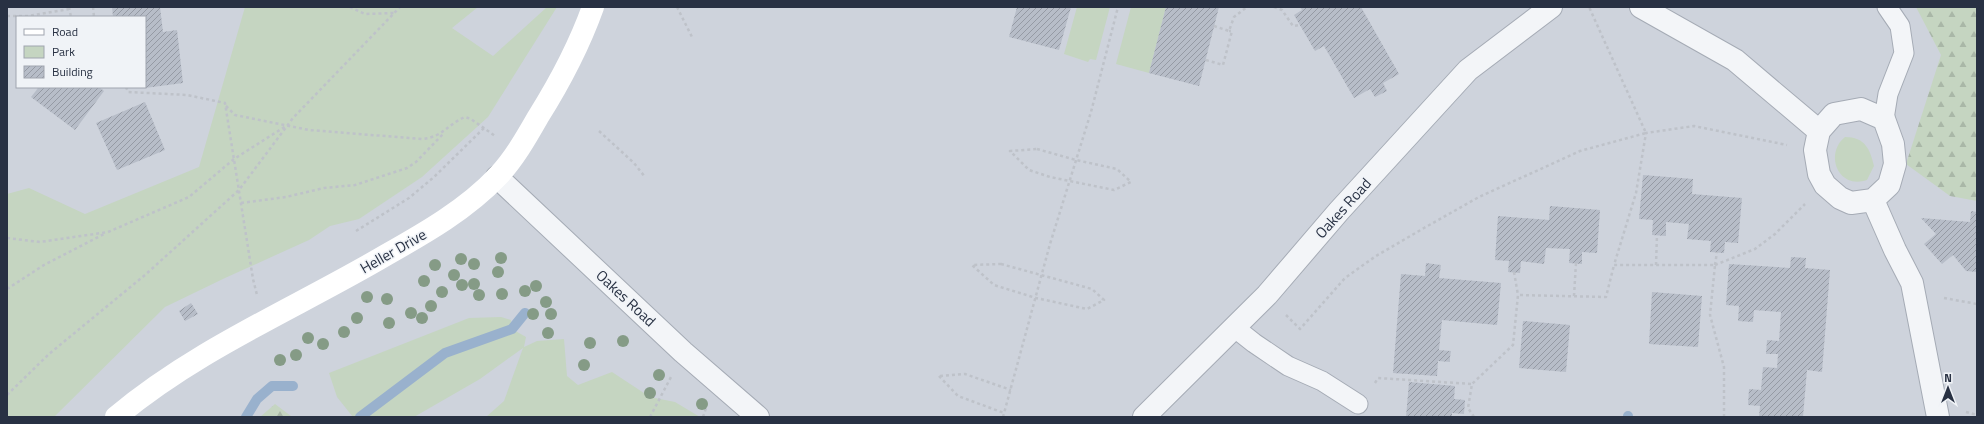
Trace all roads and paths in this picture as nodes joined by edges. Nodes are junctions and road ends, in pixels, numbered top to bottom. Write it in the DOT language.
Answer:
graph roads {
  1 [pos="350,7"];
  2 [pos="400,7"];
  3 [pos="593,7"];
  4 [pos="677,7"];
  5 [pos="1118,7"];
  6 [pos="1238,7"];
  7 [pos="1247,7"];
  8 [pos="1274,7"];
  9 [pos="1286,7"];
  10 [pos="1551,7"];
  11 [pos="1589,7"];
  12 [pos="1641,7"];
  13 [pos="1887,7"];
  14 [pos="69,8"];
  15 [pos="1282,10"];
  16 [pos="1241,12"];
  17 [pos="394,13"];
  18 [pos="7,16"];
  19 [pos="1300,25"];
  20 [pos="1214,26"];
  21 [pos="1229,31"];
  22 [pos="693,39"];
  23 [pos="1206,60"];
  24 [pos="126,88"];
  25 [pos="225,104"];
  26 [pos="1884,119"];
  27 [pos="288,124"];
  28 [pos="484,128"];
  29 [pos="448,130"];
  30 [pos="598,131"];
  31 [pos="1646,133"];
  32 [pos="496,138"];
  33 [pos="1817,141"];
  34 [pos="234,159"];
  35 [pos="1076,160"];
  36 [pos="497,176"];
  37 [pos="645,177"];
  38 [pos="1069,182"];
  39 [pos="1826,184"];
  40 [pos="239,190"];
  41 [pos="1874,200"];
  42 [pos="241,203"];
  43 [pos="356,231"];
  44 [pos="108,232"];
  45 [pos="1658,235"];
  46 [pos="7,238"];
  47 [pos="1718,252"];
  48 [pos="1576,263"];
  49 [pos="1614,265"];
  50 [pos="1656,265"];
  51 [pos="1715,265"];
  52 [pos="1514,272"];
  53 [pos="1042,276"];
  54 [pos="7,289"];
  55 [pos="1518,295"];
  56 [pos="1574,296"];
  57 [pos="1036,298"];
  58 [pos="1284,313"];
  59 [pos="263,321"];
  60 [pos="1234,328"];
  61 [pos="683,352"];
  62 [pos="1472,384"];
  63 [pos="1011,390"];
  64 [pos="7,395"];
  65 [pos="1358,404"];
  66 [pos="1004,413"];
  67 [pos="116,417"];
  68 [pos="650,417"];
  69 [pos="758,417"];
  70 [pos="1003,417"];
  71 [pos="1144,417"];
  72 [pos="1474,417"];
  73 [pos="1724,417"];
  74 [pos="1938,417"];
  1 -- 17 [label="path"];
  2 -- 17 [label="path"];
  3 -- 36 [label="main road, Heller Drive"];
  4 -- 22 [label="path"];
  5 -- 35 [label="path"];
  6 -- 16 [label="path"];
  7 -- 16 [label="path"];
  8 -- 15 [label="path"];
  9 -- 15 [label="path"];
  10 -- 60 [label="street, Oakes Road"];
  11 -- 31 [label="path"];
  12 -- 33 [label="street"];
  13 -- 26 [label="lane"];
  14 -- 18 [label="path"];
  15 -- 19 [label="path"];
  16 -- 21 [label="path"];
  17 -- 27 [label="path"];
  20 -- 21 [label="path"];
  21 -- 23 [label="path"];
  24 -- 25 [label="path"];
  25 -- 27 [label="path"];
  25 -- 34 [label="path"];
  26 -- 33 [label="street"];
  26 -- 41 [label="street"];
  27 -- 29 [label="path"];
  27 -- 34 [label="path"];
  27 -- 40 [label="path"];
  28 -- 29 [label="path"];
  28 -- 32 [label="path"];
  28 -- 43 [label="path"];
  29 -- 42 [label="path"];
  30 -- 37 [label="path"];
  31 -- 33 [label="path"];
  31 -- 49 [label="path"];
  31 -- 58 [label="path"];
  33 -- 39 [label="street"];
  34 -- 40 [label="path"];
  34 -- 44 [label="path"];
  35 -- 38 [label="path"];
  35 -- 38 [label="path"];
  35 -- 38 [label="path"];
  36 -- 59 [label="main road, Heller Drive"];
  36 -- 61 [label="street, Oakes Road"];
  38 -- 53 [label="path"];
  39 -- 41 [label="street"];
  39 -- 51 [label="path"];
  40 -- 42 [label="path"];
  40 -- 64 [label="path"];
  41 -- 74 [label="street"];
  42 -- 59 [label="path"];
  44 -- 46 [label="path"];
  44 -- 54 [label="path"];
  45 -- 50 [label="path"];
  47 -- 51 [label="path"];
  48 -- 56 [label="path"];
  49 -- 50 [label="path"];
  49 -- 56 [label="path"];
  50 -- 51 [label="path"];
  51 -- 73 [label="path"];
  52 -- 55 [label="path"];
  53 -- 57 [label="path"];
  53 -- 57 [label="path"];
  53 -- 57 [label="path"];
  55 -- 56 [label="path"];
  55 -- 62 [label="path"];
  57 -- 63 [label="path"];
  59 -- 67 [label="main road, Heller Drive"];
  60 -- 65 [label="lane"];
  60 -- 71 [label="street, Oakes Road"];
  61 -- 68 [label="path"];
  61 -- 69 [label="street, Oakes Road"];
  62 -- 65 [label="path"];
  62 -- 72 [label="path"];
  63 -- 66 [label="path"];
  63 -- 66 [label="path"];
  66 -- 70 [label="path"];
}
